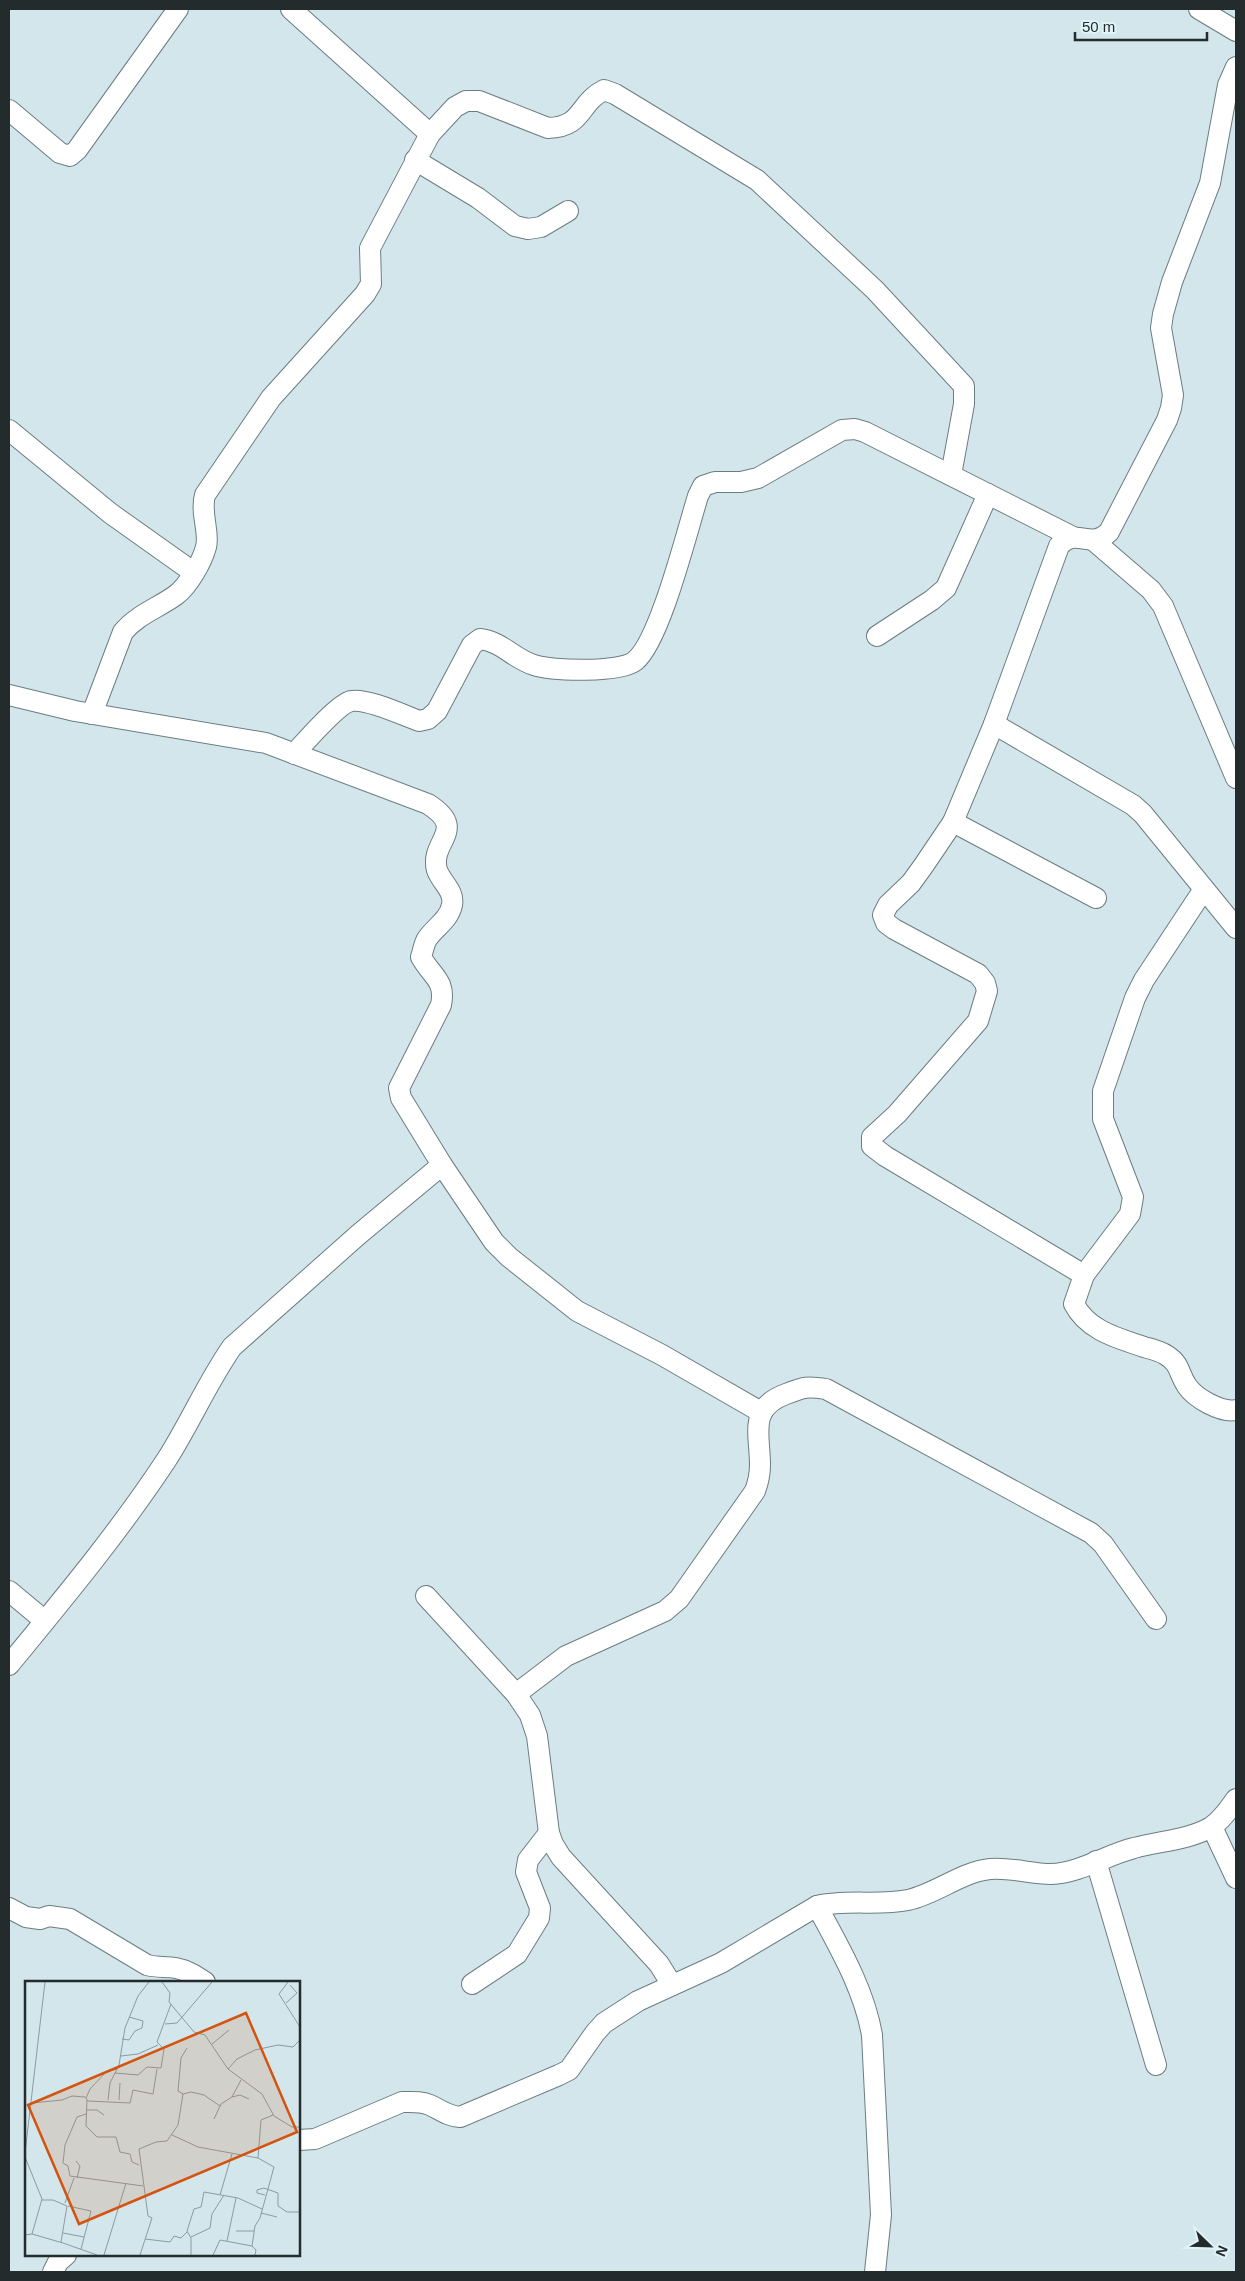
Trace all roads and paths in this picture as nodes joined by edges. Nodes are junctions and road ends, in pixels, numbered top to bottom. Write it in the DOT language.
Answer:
graph roads {
  1 [pos="178,9"];
  2 [pos="291,9"];
  3 [pos="1199,9"];
  4 [pos="1236,31"];
  5 [pos="1236,67"];
  6 [pos="9,110"];
  7 [pos="430,134"];
  8 [pos="416,160"];
  9 [pos="568,212"];
  10 [pos="9,430"];
  11 [pos="951,475"];
  12 [pos="988,494"];
  13 [pos="1073,537"];
  14 [pos="1093,540"];
  15 [pos="193,572"];
  16 [pos="877,636"];
  17 [pos="9,695"];
  18 [pos="92,714"];
  19 [pos="994,724"];
  20 [pos="294,754"];
  21 [pos="1236,778"];
  22 [pos="953,822"];
  23 [pos="1204,889"];
  24 [pos="1096,898"];
  25 [pos="1234,917"];
  26 [pos="442,1165"];
  27 [pos="1084,1275"];
  28 [pos="1236,1410"];
  29 [pos="761,1412"];
  30 [pos="9,1591"];
  31 [pos="426,1596"];
  32 [pos="1156,1619"];
  33 [pos="45,1621"];
  34 [pos="9,1665"];
  35 [pos="516,1694"];
  36 [pos="1236,1799"];
  37 [pos="1212,1827"];
  38 [pos="549,1833"];
  39 [pos="1096,1862"];
  40 [pos="1236,1878"];
  41 [pos="817,1906"];
  42 [pos="9,1908"];
  43 [pos="204,1981"];
  44 [pos="472,1984"];
  45 [pos="672,1985"];
  46 [pos="1156,2065"];
  47 [pos="300,2140"];
  48 [pos="65,2256"];
  49 [pos="53,2272"];
  50 [pos="875,2272"];
  1 -- 6 [label="street"];
  2 -- 7 [label="street"];
  3 -- 4 [label="street"];
  5 -- 14 [label="street"];
  7 -- 8 [label="street"];
  7 -- 11 [label="street"];
  8 -- 9 [label="street"];
  8 -- 15 [label="street"];
  10 -- 15 [label="street"];
  11 -- 12 [label="street"];
  11 -- 20 [label="street"];
  12 -- 13 [label="street"];
  12 -- 16 [label="street"];
  13 -- 14 [label="street"];
  13 -- 19 [label="street"];
  14 -- 21 [label="street"];
  15 -- 18 [label="street"];
  17 -- 18 [label="street"];
  18 -- 20 [label="street"];
  19 -- 22 [label="street"];
  19 -- 23 [label="street"];
  20 -- 26 [label="street"];
  22 -- 24 [label="street"];
  22 -- 27 [label="street"];
  23 -- 25 [label="street"];
  23 -- 27 [label="street"];
  26 -- 29 [label="street"];
  26 -- 33 [label="street"];
  27 -- 28 [label="street"];
  29 -- 32 [label="street"];
  29 -- 35 [label="street"];
  30 -- 33 [label="street"];
  31 -- 35 [label="street"];
  33 -- 34 [label="street"];
  35 -- 38 [label="street"];
  36 -- 37 [label="street"];
  37 -- 39 [label="street"];
  37 -- 40 [label="street"];
  38 -- 44 [label="street"];
  38 -- 45 [label="street"];
  39 -- 41 [label="street"];
  39 -- 46 [label="street"];
  41 -- 45 [label="street"];
  41 -- 50 [label="street"];
  42 -- 43 [label="street"];
  45 -- 47 [label="street"];
  48 -- 49 [label="street"];
}
